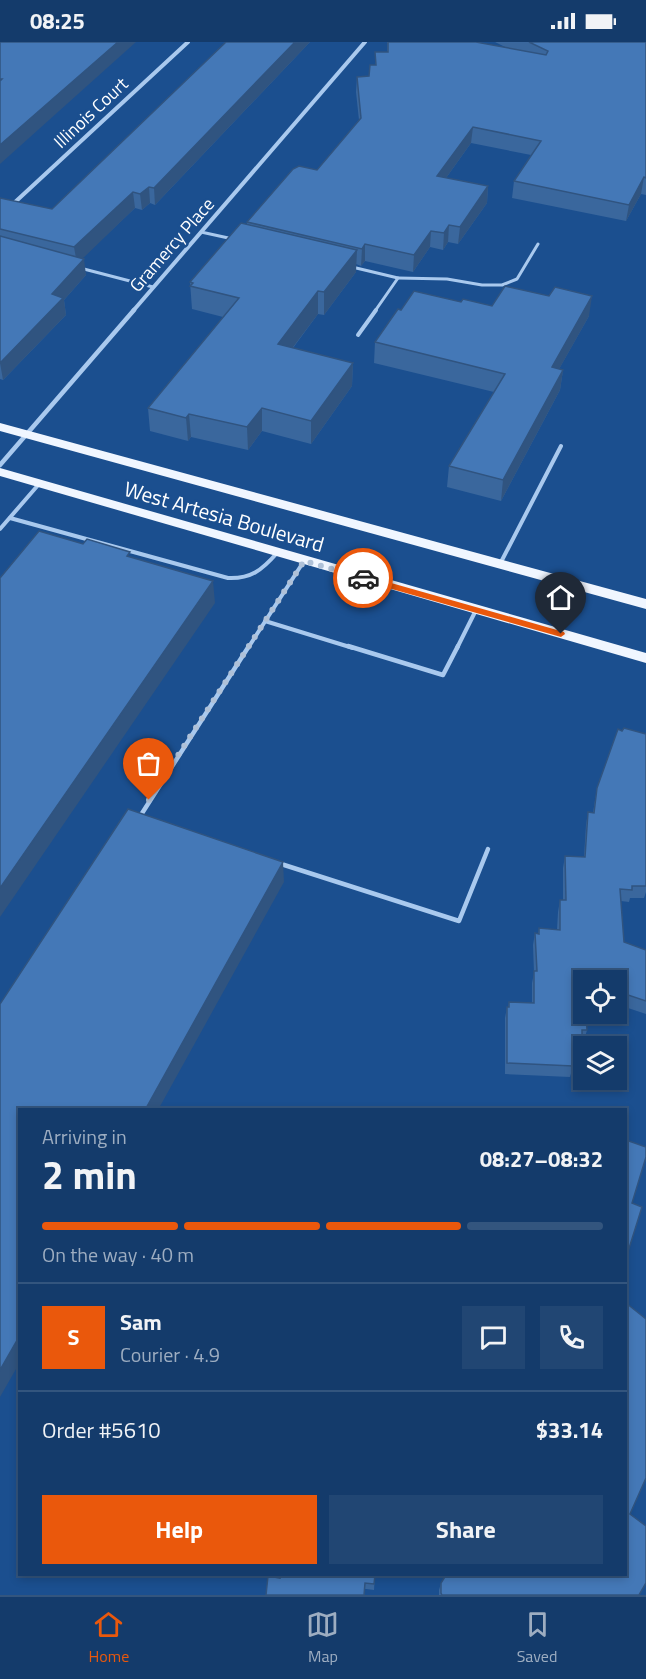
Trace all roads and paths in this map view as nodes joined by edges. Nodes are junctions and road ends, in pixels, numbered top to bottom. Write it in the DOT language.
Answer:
graph roads {
  1 [pos="188,42"];
  2 [pos="365,42"];
  3 [pos="13,204"];
  4 [pos="201,232"];
  5 [pos="241,241"];
  6 [pos="538,244"];
  7 [pos="342,265"];
  8 [pos="77,268"];
  9 [pos="398,278"];
  10 [pos="153,287"];
  11 [pos="358,335"];
  12 [pos="0,427"];
  13 [pos="27,434"];
  14 [pos="561,446"];
  15 [pos="0,465"];
  16 [pos="0,472"];
  17 [pos="39,484"];
  18 [pos="10,518"];
  19 [pos="0,529"];
  20 [pos="277,553"];
  21 [pos="304,561"];
  22 [pos="500,564"];
  23 [pos="646,604"];
  24 [pos="476,610"];
  25 [pos="265,621"];
  26 [pos="646,658"];
  27 [pos="149,821"];
  28 [pos="488,849"];
  29 [pos="271,860"];
  1 -- 3 [label="street, Illinois Court"];
  2 -- 4 [label="street, Gramercy Place"];
  4 -- 5 [label="lane"];
  4 -- 10 [label="street, Gramercy Place"];
  6 -- 9 [label="lane"];
  7 -- 9 [label="lane"];
  8 -- 10 [label="lane"];
  9 -- 11 [label="lane"];
  10 -- 13 [label="street, Gramercy Place"];
  12 -- 13 [label="main road, West Artesia Boulevard"];
  13 -- 15 [label="street, Gramercy Place"];
  13 -- 22 [label="main road, West Artesia Boulevard"];
  14 -- 22 [label="lane"];
  16 -- 17 [label="main road, West Artesia Boulevard"];
  17 -- 18 [label="lane"];
  17 -- 20 [label="main road, West Artesia Boulevard"];
  18 -- 19 [label="lane"];
  18 -- 20 [label="lane"];
  20 -- 21 [label="main road, West Artesia Boulevard"];
  21 -- 24 [label="main road, West Artesia Boulevard"];
  21 -- 25 [label="lane"];
  22 -- 23 [label="main road, West Artesia Boulevard"];
  24 -- 25 [label="lane"];
  24 -- 26 [label="main road, West Artesia Boulevard"];
  25 -- 27 [label="lane"];
  28 -- 29 [label="lane"];
}
